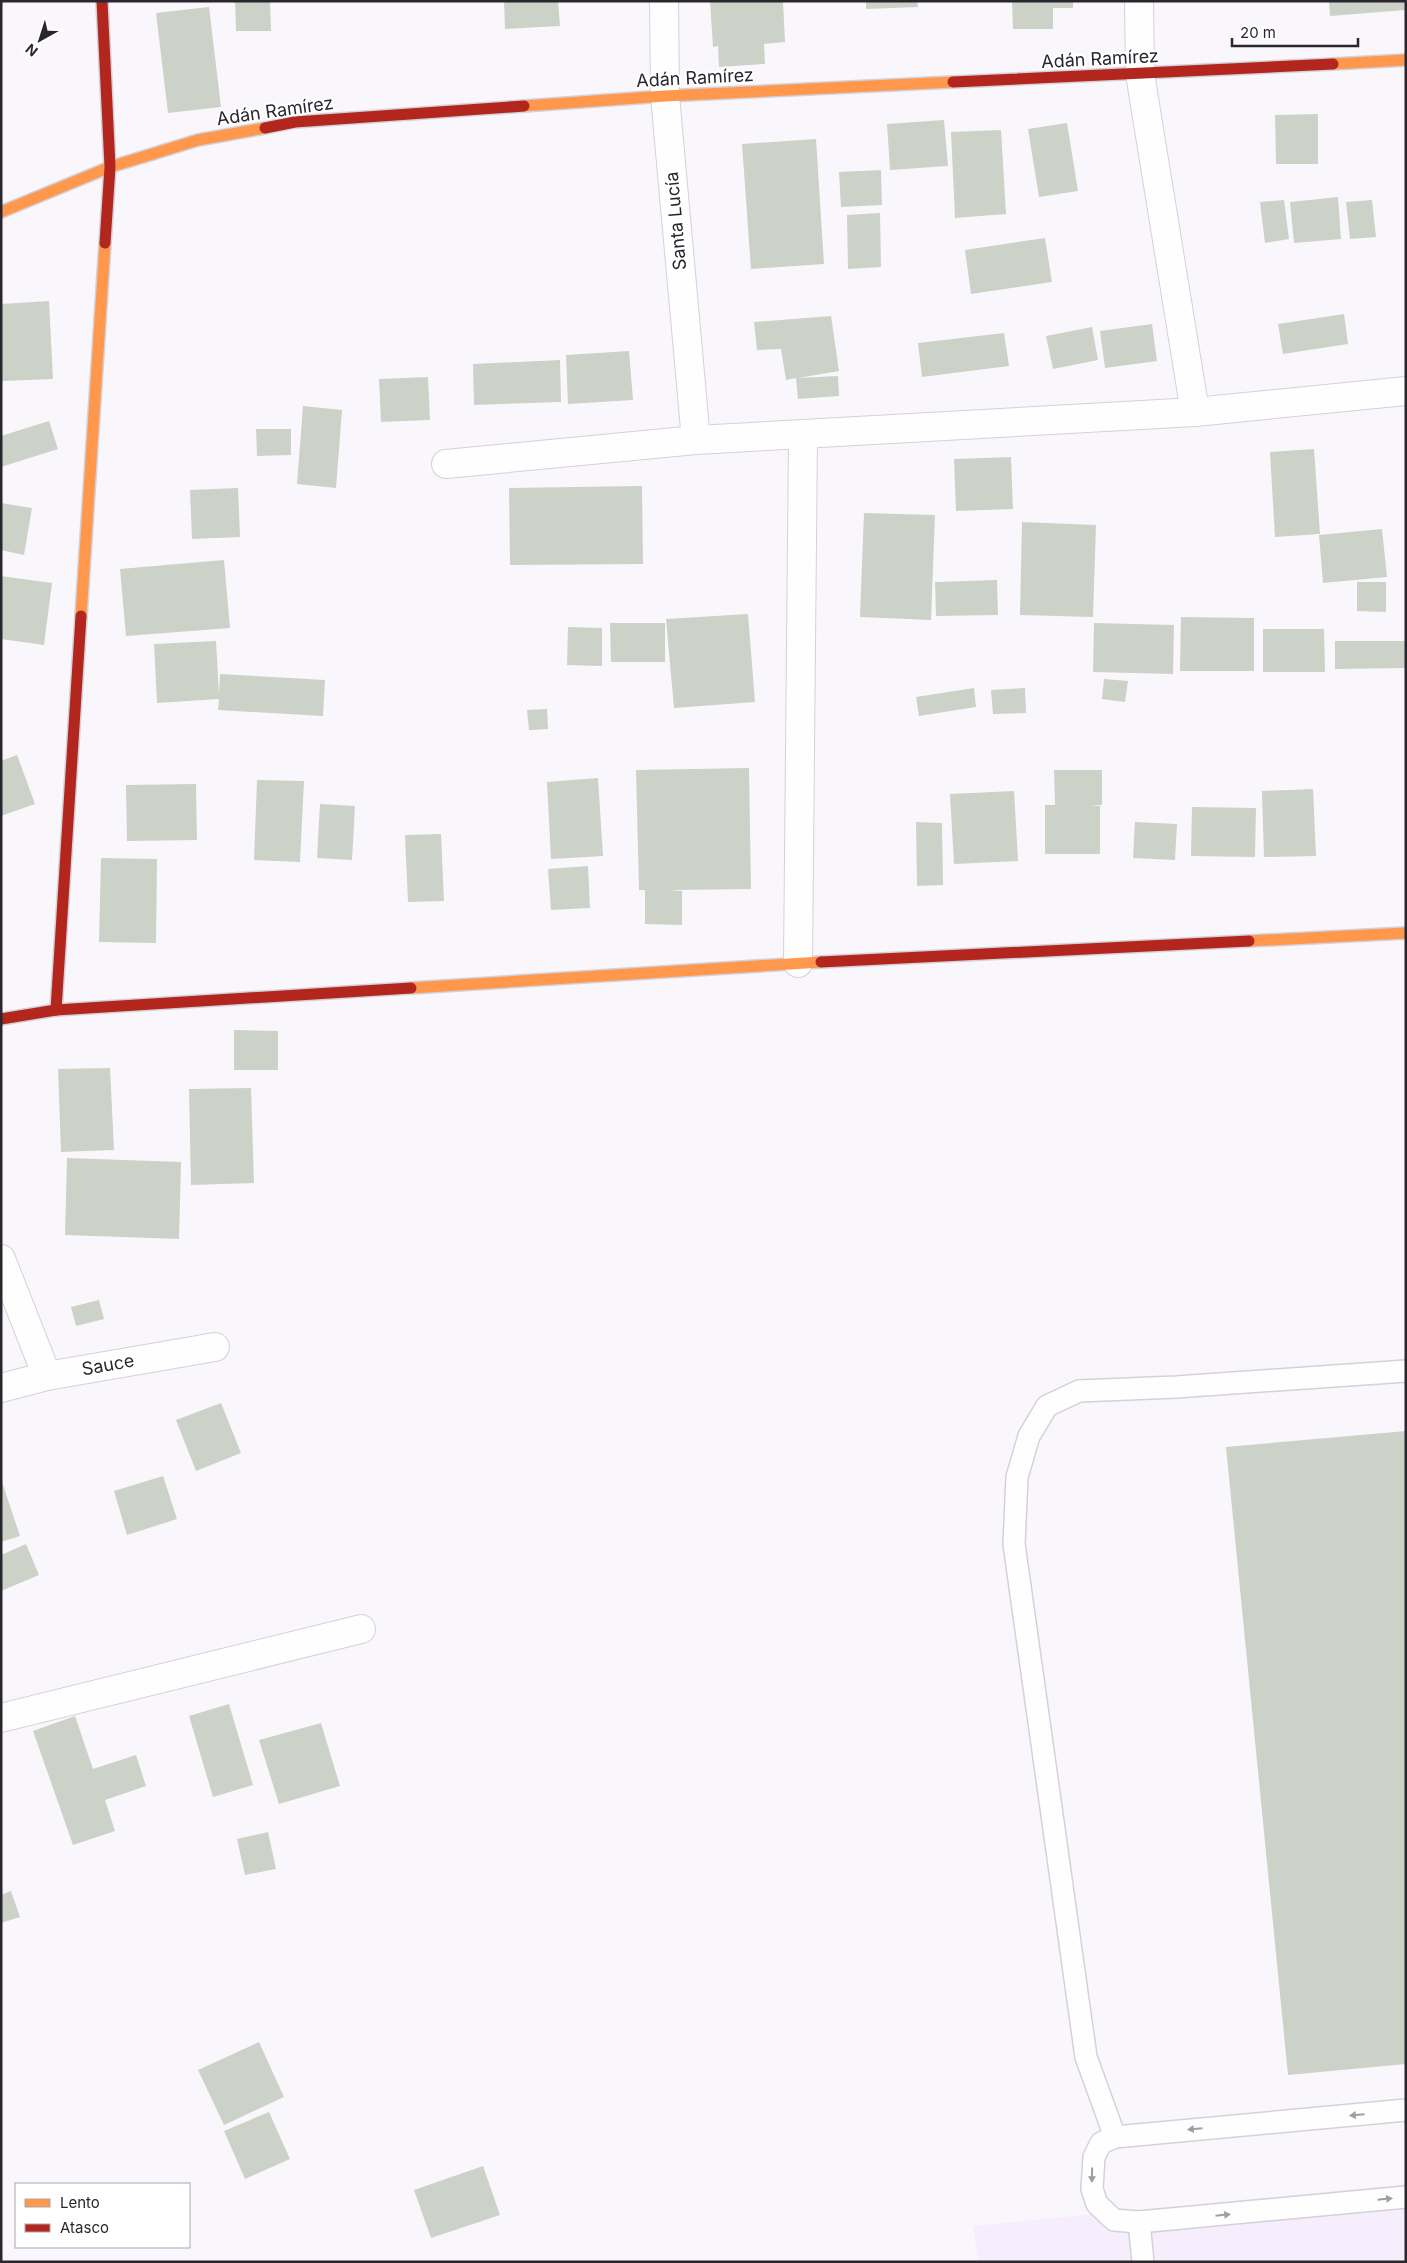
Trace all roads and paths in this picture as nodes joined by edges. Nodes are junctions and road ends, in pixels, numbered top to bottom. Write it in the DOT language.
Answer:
graph roads {
  1 [pos="102,1"];
  2 [pos="664,1"];
  3 [pos="1139,1"];
  4 [pos="1406,60"];
  5 [pos="1140,74"];
  6 [pos="666,96"];
  7 [pos="110,166"];
  8 [pos="1,212"];
  9 [pos="1406,391"];
  10 [pos="1195,412"];
  11 [pos="804,435"];
  12 [pos="696,440"];
  13 [pos="446,464"];
  14 [pos="1406,933"];
  15 [pos="798,962"];
  16 [pos="56,1010"];
  17 [pos="1,1019"];
  18 [pos="1,1259"];
  19 [pos="215,1347"];
  20 [pos="1406,1371"];
  21 [pos="47,1376"];
  22 [pos="1,1388"];
  23 [pos="361,1628"];
  24 [pos="1,1718"];
  25 [pos="1406,2110"];
  26 [pos="1115,2137"];
  27 [pos="1406,2197"];
  28 [pos="1139,2222"];
  29 [pos="1143,2262"];
  1 -- 7 [label="street"];
  2 -- 6 [label="street, Santa Lucía"];
  3 -- 5 [label="street"];
  4 -- 5 [label="street, Adán Ramírez"];
  5 -- 6 [label="street, Adán Ramírez"];
  5 -- 10 [label="street"];
  6 -- 7 [label="street, Adán Ramírez"];
  6 -- 12 [label="street, Santa Lucía"];
  7 -- 8 [label="street, Adán Ramírez"];
  7 -- 16 [label="street"];
  9 -- 10 [label="street"];
  10 -- 11 [label="street"];
  11 -- 12 [label="street"];
  11 -- 15 [label="street"];
  12 -- 13 [label="street"];
  14 -- 15 [label="street"];
  15 -- 16 [label="street"];
  16 -- 17 [label="street"];
  18 -- 21 [label="street"];
  19 -- 21 [label="street, Sauce"];
  20 -- 26 [label="lane"];
  21 -- 22 [label="street, Sauce"];
  23 -- 24 [label="street"];
  25 -- 26 [label="lane, one-way"];
  26 -- 28 [label="lane, one-way"];
  28 -- 27 [label="lane, one-way"];
  28 -- 29 [label="lane"];
}
